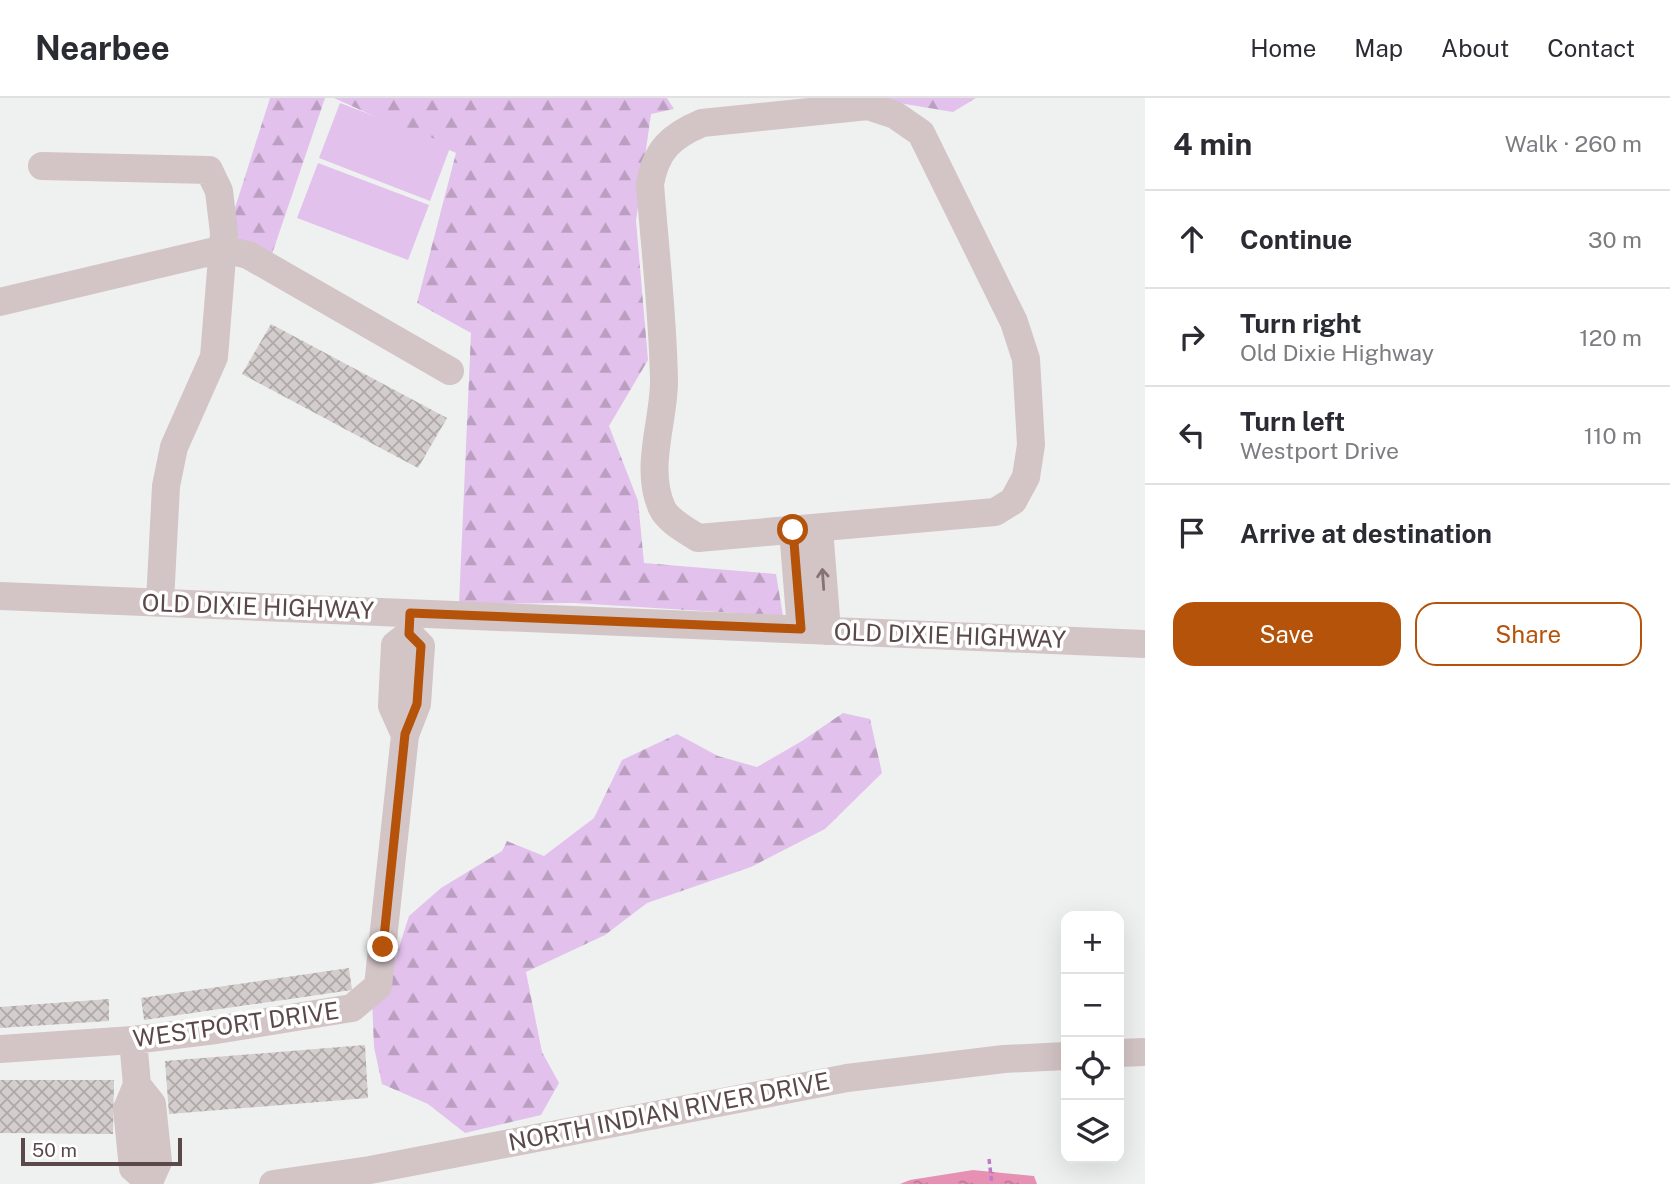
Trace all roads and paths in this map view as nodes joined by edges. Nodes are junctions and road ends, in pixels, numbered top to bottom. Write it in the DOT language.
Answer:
graph roads {
  1 [pos="42,166"];
  2 [pos="223,249"];
  3 [pos="0,302"];
  4 [pos="450,371"];
  5 [pos="806,529"];
  6 [pos="0,596"];
  7 [pos="160,602"];
  8 [pos="409,623"];
  9 [pos="814,630"];
  10 [pos="1145,644"];
  11 [pos="133,1040"];
  12 [pos="0,1049"];
  13 [pos="1145,1052"];
  14 [pos="1124,1053"];
  15 [pos="1061,1056"];
  16 [pos="989,1160"];
  17 [pos="148,1183"];
  18 [pos="273,1184"];
  19 [pos="992,1184"];
  1 -- 2 [label="street"];
  2 -- 3 [label="street"];
  2 -- 4 [label="street"];
  2 -- 7 [label="street"];
  5 -- 5 [label="street"];
  5 -- 9 [label="street"];
  6 -- 7 [label="street, OLD DIXIE HIGHWAY"];
  7 -- 8 [label="street, OLD DIXIE HIGHWAY"];
  8 -- 9 [label="street, OLD DIXIE HIGHWAY"];
  8 -- 11 [label="street, WESTPORT DRIVE"];
  9 -- 10 [label="street, OLD DIXIE HIGHWAY"];
  11 -- 12 [label="street, WESTPORT DRIVE"];
  11 -- 17 [label="street"];
  13 -- 14 [label="street"];
  15 -- 18 [label="street, NORTH INDIAN RIVER DRIVE"];
  16 -- 19 [label="path"];
}
